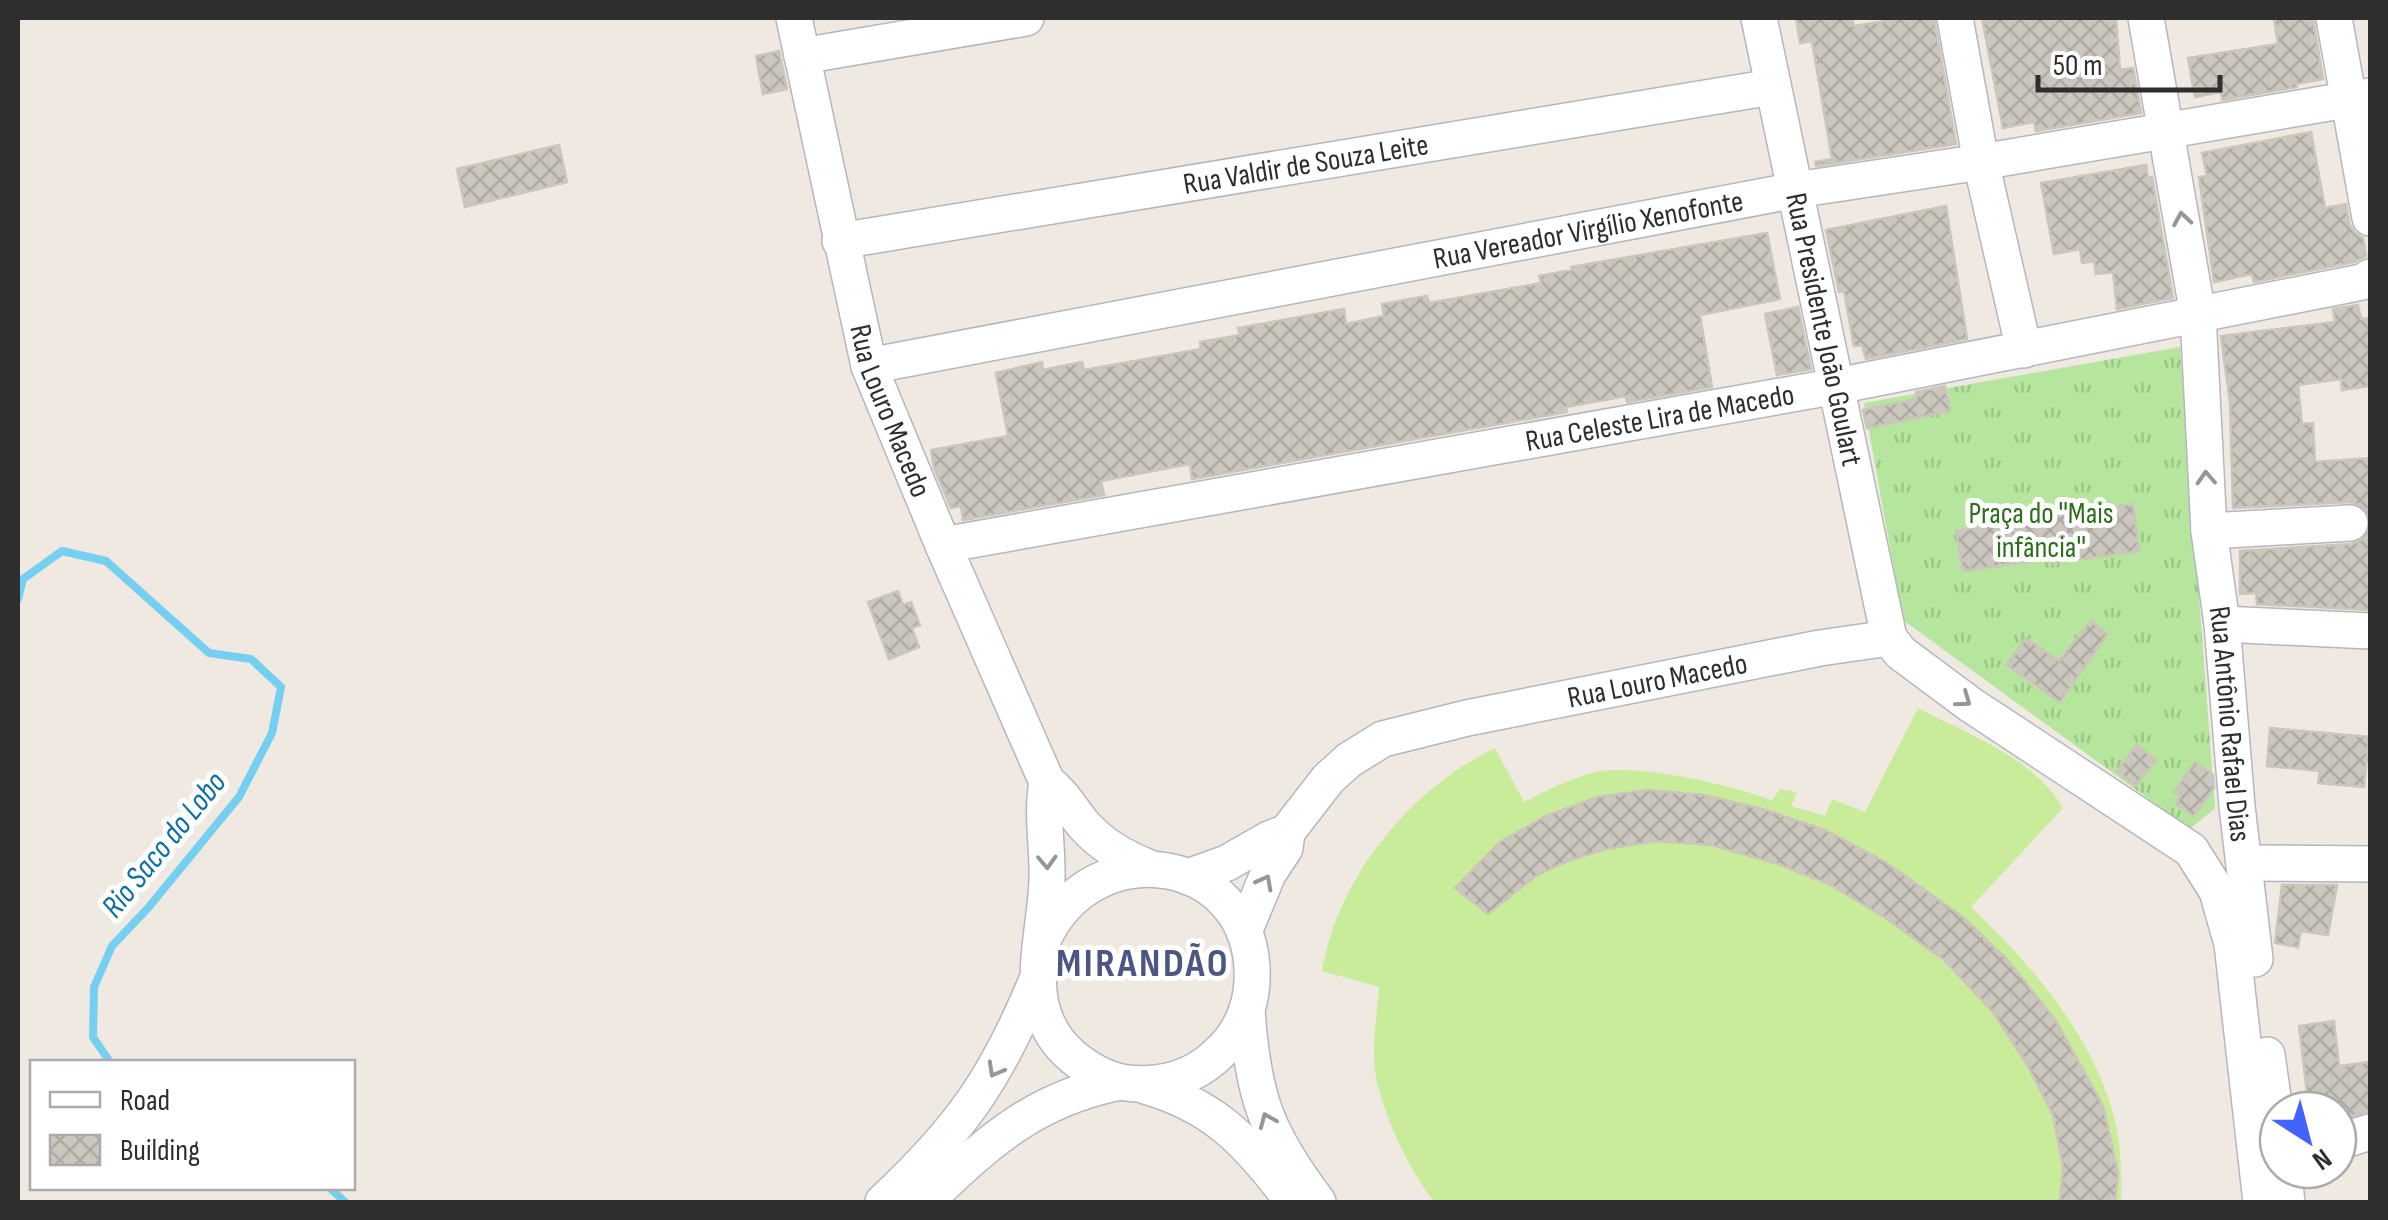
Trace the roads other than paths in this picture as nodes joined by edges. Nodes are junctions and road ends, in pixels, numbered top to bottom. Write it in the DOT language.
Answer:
graph roads {
  1 [pos="794,18"];
  2 [pos="1026,18"];
  3 [pos="1759,18"];
  4 [pos="1955,18"];
  5 [pos="2146,18"];
  6 [pos="2334,18"];
  7 [pos="802,56"];
  8 [pos="1772,88"];
  9 [pos="2360,98"];
  10 [pos="2168,131"];
  11 [pos="1982,162"];
  12 [pos="1796,190"];
  13 [pos="2370,218"];
  14 [pos="840,241"];
  15 [pos="2370,277"];
  16 [pos="2198,315"];
  17 [pos="2024,350"];
  18 [pos="869,366"];
  19 [pos="1836,386"];
  20 [pos="2350,523"];
  21 [pos="2209,531"];
  22 [pos="942,545"];
  23 [pos="2222,624"];
  24 [pos="2370,631"];
  25 [pos="1890,638"];
  26 [pos="1047,782"];
  27 [pos="2239,827"];
  28 [pos="1287,832"];
  29 [pos="2191,850"];
  30 [pos="2244,864"];
  31 [pos="2370,864"];
  32 [pos="1150,868"];
  33 [pos="1188,877"];
  34 [pos="1244,932"];
  35 [pos="1042,942"];
  36 [pos="1036,982"];
  37 [pos="1247,1010"];
  38 [pos="2258,1074"];
  39 [pos="1130,1083"];
  40 [pos="2264,1090"];
  41 [pos="884,1202"];
  42 [pos="925,1202"];
  43 [pos="1293,1202"];
  44 [pos="1318,1202"];
  45 [pos="2261,1202"];
  1 -- 7 [label="street, Rua Louro Macedo"];
  2 -- 7 [label="street"];
  3 -- 8 [label="street, Rua Presidente João Goulart"];
  4 -- 11 [label="street"];
  5 -- 10 [label="street, Rua Antônio Rafael Dias"];
  6 -- 9 [label="street"];
  7 -- 14 [label="street, Rua Louro Macedo"];
  8 -- 12 [label="street, Rua Presidente João Goulart"];
  8 -- 14 [label="street, Rua Valdir de Souza Leite"];
  9 -- 10 [label="street, Rua Vereador Virgílio Xenofonte"];
  9 -- 13 [label="street"];
  10 -- 11 [label="street, Rua Vereador Virgílio Xenofonte"];
  16 -- 10 [label="street, Rua Antônio Rafael Dias, one-way"];
  11 -- 12 [label="street, Rua Vereador Virgílio Xenofonte"];
  11 -- 17 [label="street"];
  12 -- 18 [label="street, Rua Vereador Virgílio Xenofonte"];
  12 -- 19 [label="street, Rua Presidente João Goulart"];
  14 -- 18 [label="street, Rua Louro Macedo"];
  15 -- 16 [label="street, Rua Celeste Lira de Macedo"];
  16 -- 17 [label="street, Rua Celeste Lira de Macedo"];
  21 -- 16 [label="street, Rua Antônio Rafael Dias, one-way"];
  17 -- 19 [label="street, Rua Celeste Lira de Macedo"];
  18 -- 22 [label="street, Rua Louro Macedo"];
  19 -- 22 [label="street, Rua Celeste Lira de Macedo"];
  19 -- 25 [label="street, Rua Presidente João Goulart"];
  20 -- 21 [label="street"];
  21 -- 23 [label="street, Rua Antônio Rafael Dias"];
  22 -- 26 [label="street, Rua Louro Macedo"];
  23 -- 24 [label="street"];
  23 -- 27 [label="street, Rua Antônio Rafael Dias"];
  25 -- 28 [label="street, Rua Louro Macedo"];
  25 -- 29 [label="street, Rua Antônio Rafael Dias, one-way"];
  26 -- 32 [label="street, Rua Louro Macedo"];
  26 -- 35 [label="street, Rua Louro Macedo, one-way"];
  27 -- 29 [label="street"];
  27 -- 30 [label="street, Rua Antônio Rafael Dias"];
  28 -- 33 [label="street, Rua Louro Macedo"];
  34 -- 28 [label="street, Rua Louro Macedo, one-way"];
  29 -- 38 [label="street, Rua Antônio Rafael Dias"];
  30 -- 31 [label="street"];
  30 -- 38 [label="street, Rua Antônio Rafael Dias"];
  32 -- 33 [label="street"];
  32 -- 35 [label="street"];
  33 -- 34 [label="street"];
  34 -- 37 [label="street"];
  35 -- 36 [label="street"];
  36 -- 39 [label="street"];
  36 -- 41 [label="street, one-way"];
  37 -- 39 [label="street"];
  44 -- 37 [label="street, one-way"];
  38 -- 40 [label="street, Rua Antônio Rafael Dias"];
  38 -- 45 [label="street, Rua Antônio Rafael Dias"];
  39 -- 42 [label="street"];
  39 -- 43 [label="street"];
}
